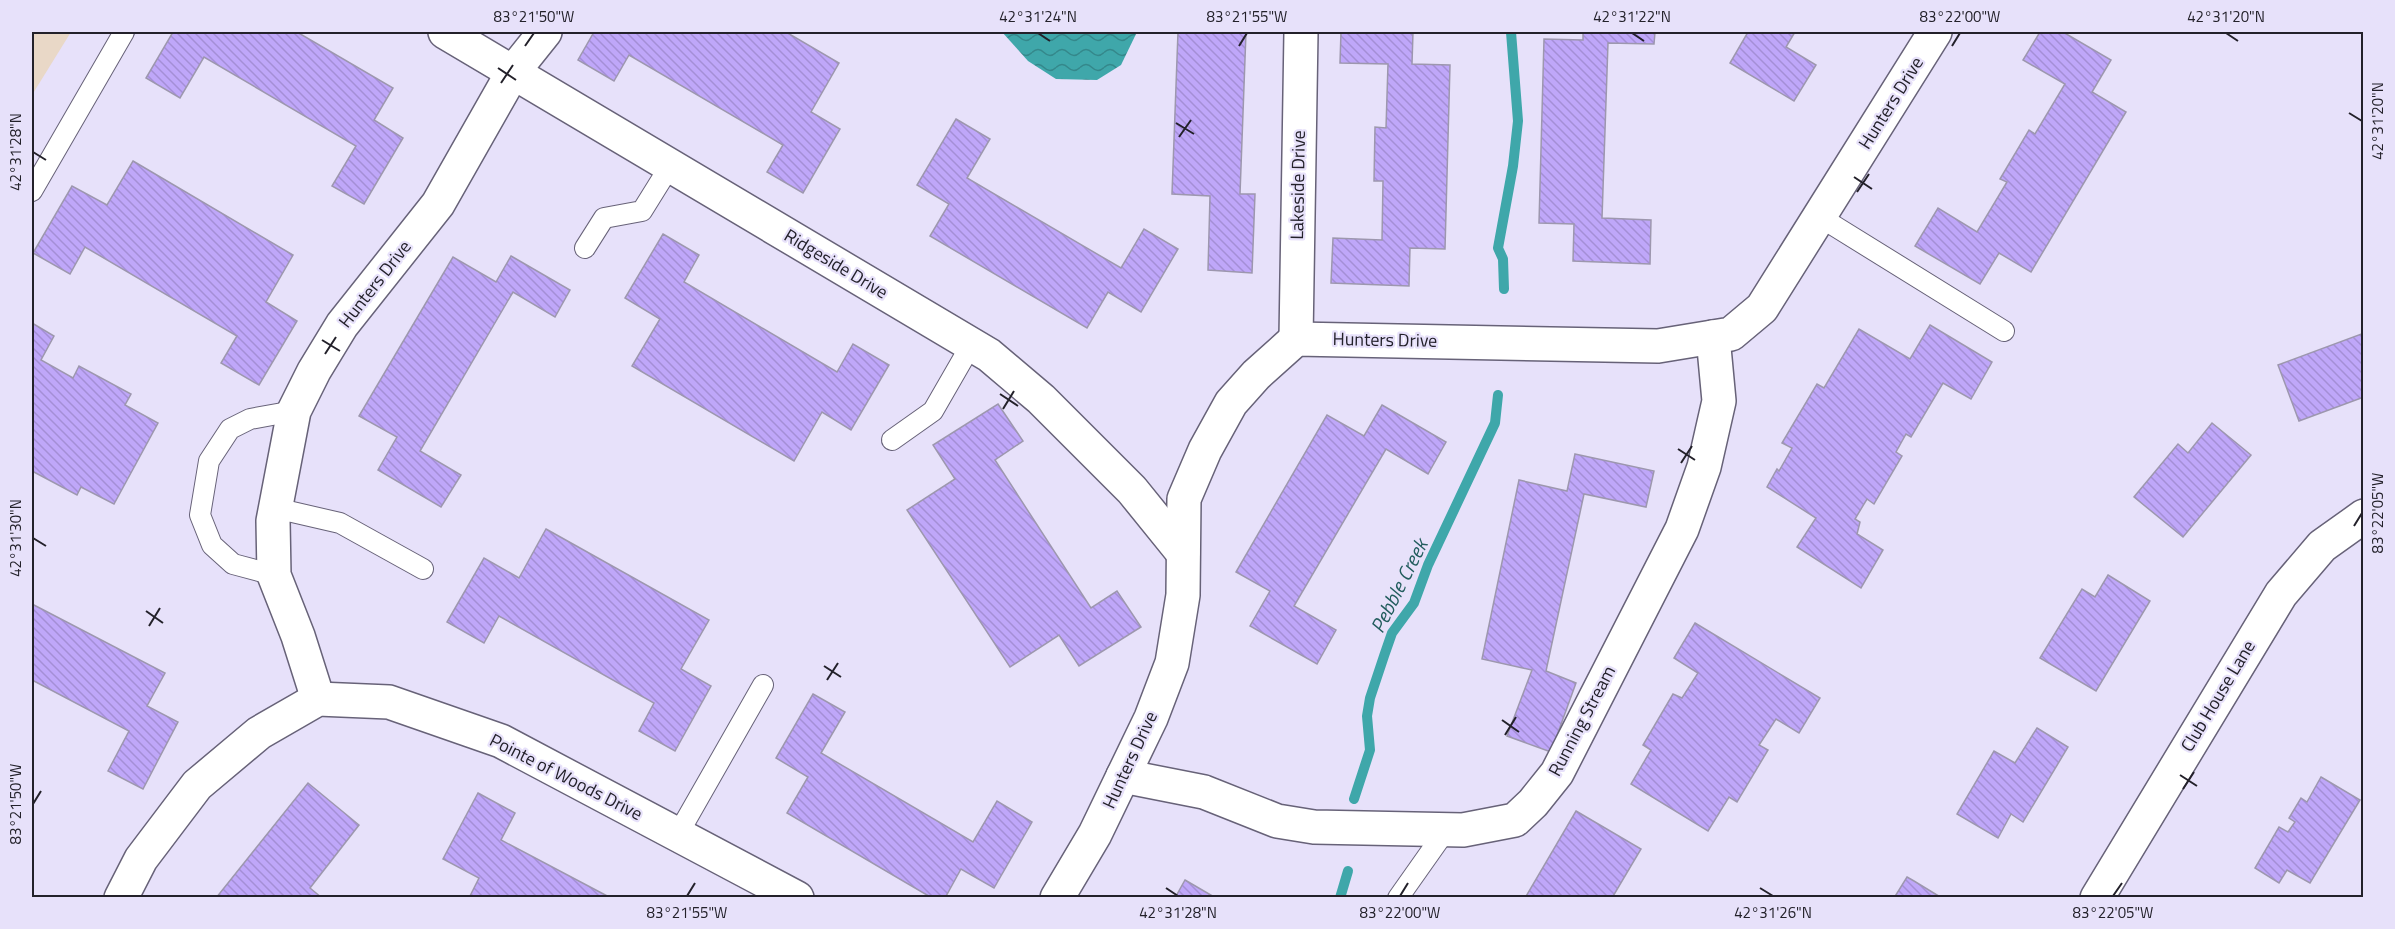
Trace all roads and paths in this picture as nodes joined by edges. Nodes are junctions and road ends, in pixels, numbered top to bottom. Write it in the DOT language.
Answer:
graph roads {
  1 [pos="124,32"];
  2 [pos="445,32"];
  3 [pos="545,32"];
  4 [pos="1301,32"];
  5 [pos="1935,32"];
  6 [pos="513,72"];
  7 [pos="670,166"];
  8 [pos="32,191"];
  9 [pos="1820,217"];
  10 [pos="585,248"];
  11 [pos="2004,331"];
  12 [pos="1713,337"];
  13 [pos="1296,339"];
  14 [pos="971,345"];
  15 [pos="294,411"];
  16 [pos="892,440"];
  17 [pos="275,508"];
  18 [pos="2364,516"];
  19 [pos="1183,554"];
  20 [pos="423,569"];
  21 [pos="274,575"];
  22 [pos="763,685"];
  23 [pos="318,699"];
  24 [pos="1123,776"];
  25 [pos="1446,830"];
  26 [pos="678,834"];
  27 [pos="2100,896"];
  28 [pos="121,897"];
  29 [pos="797,897"];
  30 [pos="1057,897"];
  31 [pos="1398,897"];
  1 -- 8 [label="lane"];
  2 -- 6 [label="street, Ridgeside Drive"];
  3 -- 6 [label="street, Hunters Drive"];
  4 -- 13 [label="street, Lakeside Drive"];
  5 -- 9 [label="street, Hunters Drive"];
  6 -- 7 [label="street, Ridgeside Drive"];
  6 -- 15 [label="street, Hunters Drive"];
  7 -- 10 [label="lane"];
  7 -- 14 [label="street, Ridgeside Drive"];
  9 -- 11 [label="lane"];
  9 -- 12 [label="street, Hunters Drive"];
  12 -- 13 [label="street, Hunters Drive"];
  12 -- 25 [label="street, Running Stream"];
  13 -- 19 [label="street, Hunters Drive"];
  14 -- 16 [label="lane"];
  14 -- 19 [label="street, Ridgeside Drive"];
  15 -- 17 [label="street, Hunters Drive"];
  15 -- 21 [label="lane"];
  17 -- 20 [label="lane"];
  17 -- 21 [label="street, Hunters Drive"];
  18 -- 27 [label="street, Club House Lane"];
  19 -- 24 [label="street, Hunters Drive"];
  21 -- 23 [label="street, Hunters Drive"];
  22 -- 26 [label="lane"];
  23 -- 26 [label="street, Pointe of Woods Drive"];
  23 -- 28 [label="street"];
  24 -- 25 [label="street, Running Stream"];
  24 -- 30 [label="street, Hunters Drive"];
  25 -- 31 [label="lane"];
  26 -- 29 [label="street, Pointe of Woods Drive"];
}
